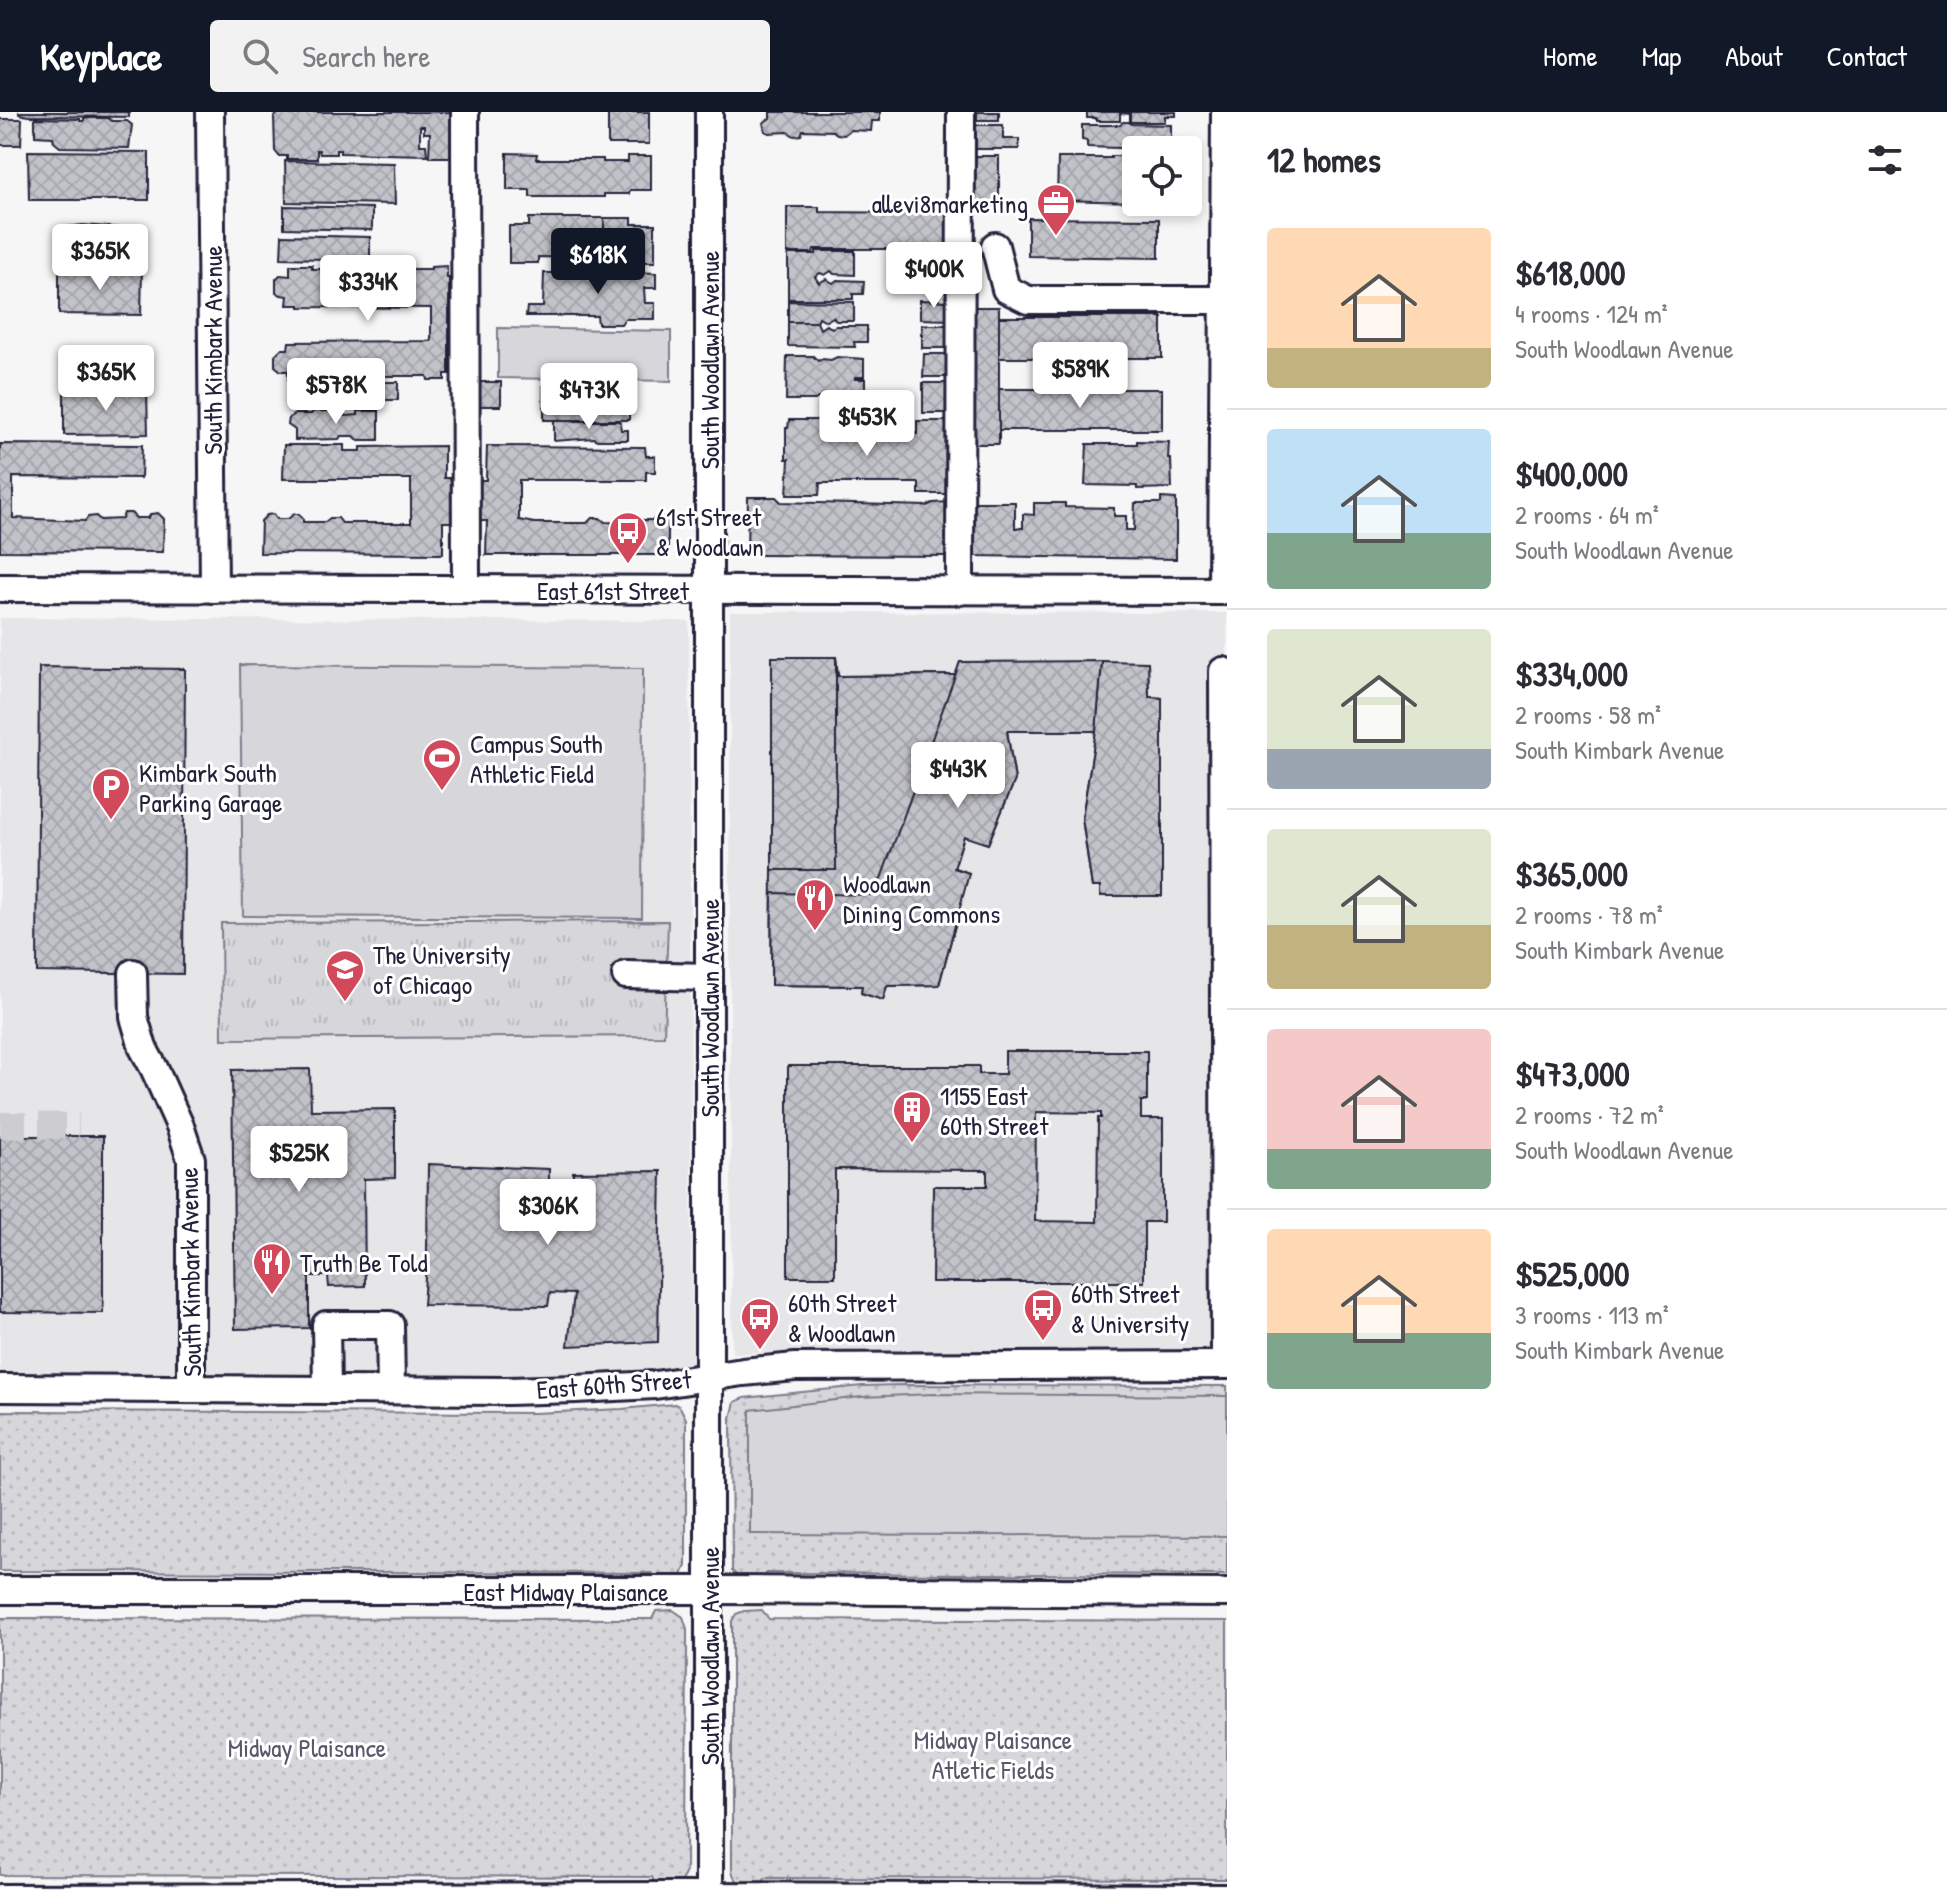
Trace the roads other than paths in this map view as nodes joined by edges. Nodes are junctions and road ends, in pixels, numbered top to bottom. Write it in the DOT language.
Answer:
graph roads {
  1 [pos="210,112"];
  2 [pos="465,112"];
  3 [pos="709,112"];
  4 [pos="961,112"];
  5 [pos="1225,112"];
  6 [pos="995,246"];
  7 [pos="1224,300"];
  8 [pos="0,588"];
  9 [pos="214,589"];
  10 [pos="466,589"];
  11 [pos="709,590"];
  12 [pos="960,591"];
  13 [pos="1224,591"];
  14 [pos="1223,671"];
  15 [pos="133,973"];
  16 [pos="626,975"];
  17 [pos="709,977"];
  18 [pos="1226,1365"];
  19 [pos="709,1377"];
  20 [pos="0,1388"];
  21 [pos="191,1389"];
  22 [pos="327,1390"];
  23 [pos="391,1390"];
  24 [pos="0,1590"];
  25 [pos="709,1590"];
  26 [pos="1227,1593"];
  27 [pos="0,1898"];
  28 [pos="1227,1898"];
  29 [pos="709,1900"];
  1 -- 9 [label="street, South Kimbark Avenue"];
  2 -- 10 [label="street"];
  3 -- 11 [label="street, South Woodlawn Avenue"];
  4 -- 12 [label="street"];
  5 -- 7 [label="street"];
  6 -- 7 [label="street"];
  7 -- 13 [label="street"];
  8 -- 9 [label="street, East 61st Street"];
  9 -- 10 [label="street, East 61st Street"];
  10 -- 11 [label="street, East 61st Street"];
  11 -- 12 [label="street, East 61st Street"];
  11 -- 17 [label="street, South Woodlawn Avenue"];
  12 -- 13 [label="street, East 61st Street"];
  14 -- 18 [label="street"];
  15 -- 21 [label="street, South Kimbark Avenue"];
  16 -- 17 [label="street"];
  17 -- 19 [label="street, South Woodlawn Avenue"];
  18 -- 19 [label="street, East 60th Street"];
  19 -- 23 [label="street, East 60th Street"];
  19 -- 25 [label="street, South Woodlawn Avenue"];
  20 -- 21 [label="street, East 60th Street"];
  21 -- 22 [label="street, East 60th Street"];
  22 -- 23 [label="street, East 60th Street"];
  22 -- 23 [label="street"];
  24 -- 25 [label="street, East Midway Plaisance"];
  25 -- 26 [label="street, East Midway Plaisance"];
  25 -- 29 [label="street, South Woodlawn Avenue"];
  27 -- 29 [label="street"];
  28 -- 29 [label="street"];
}
